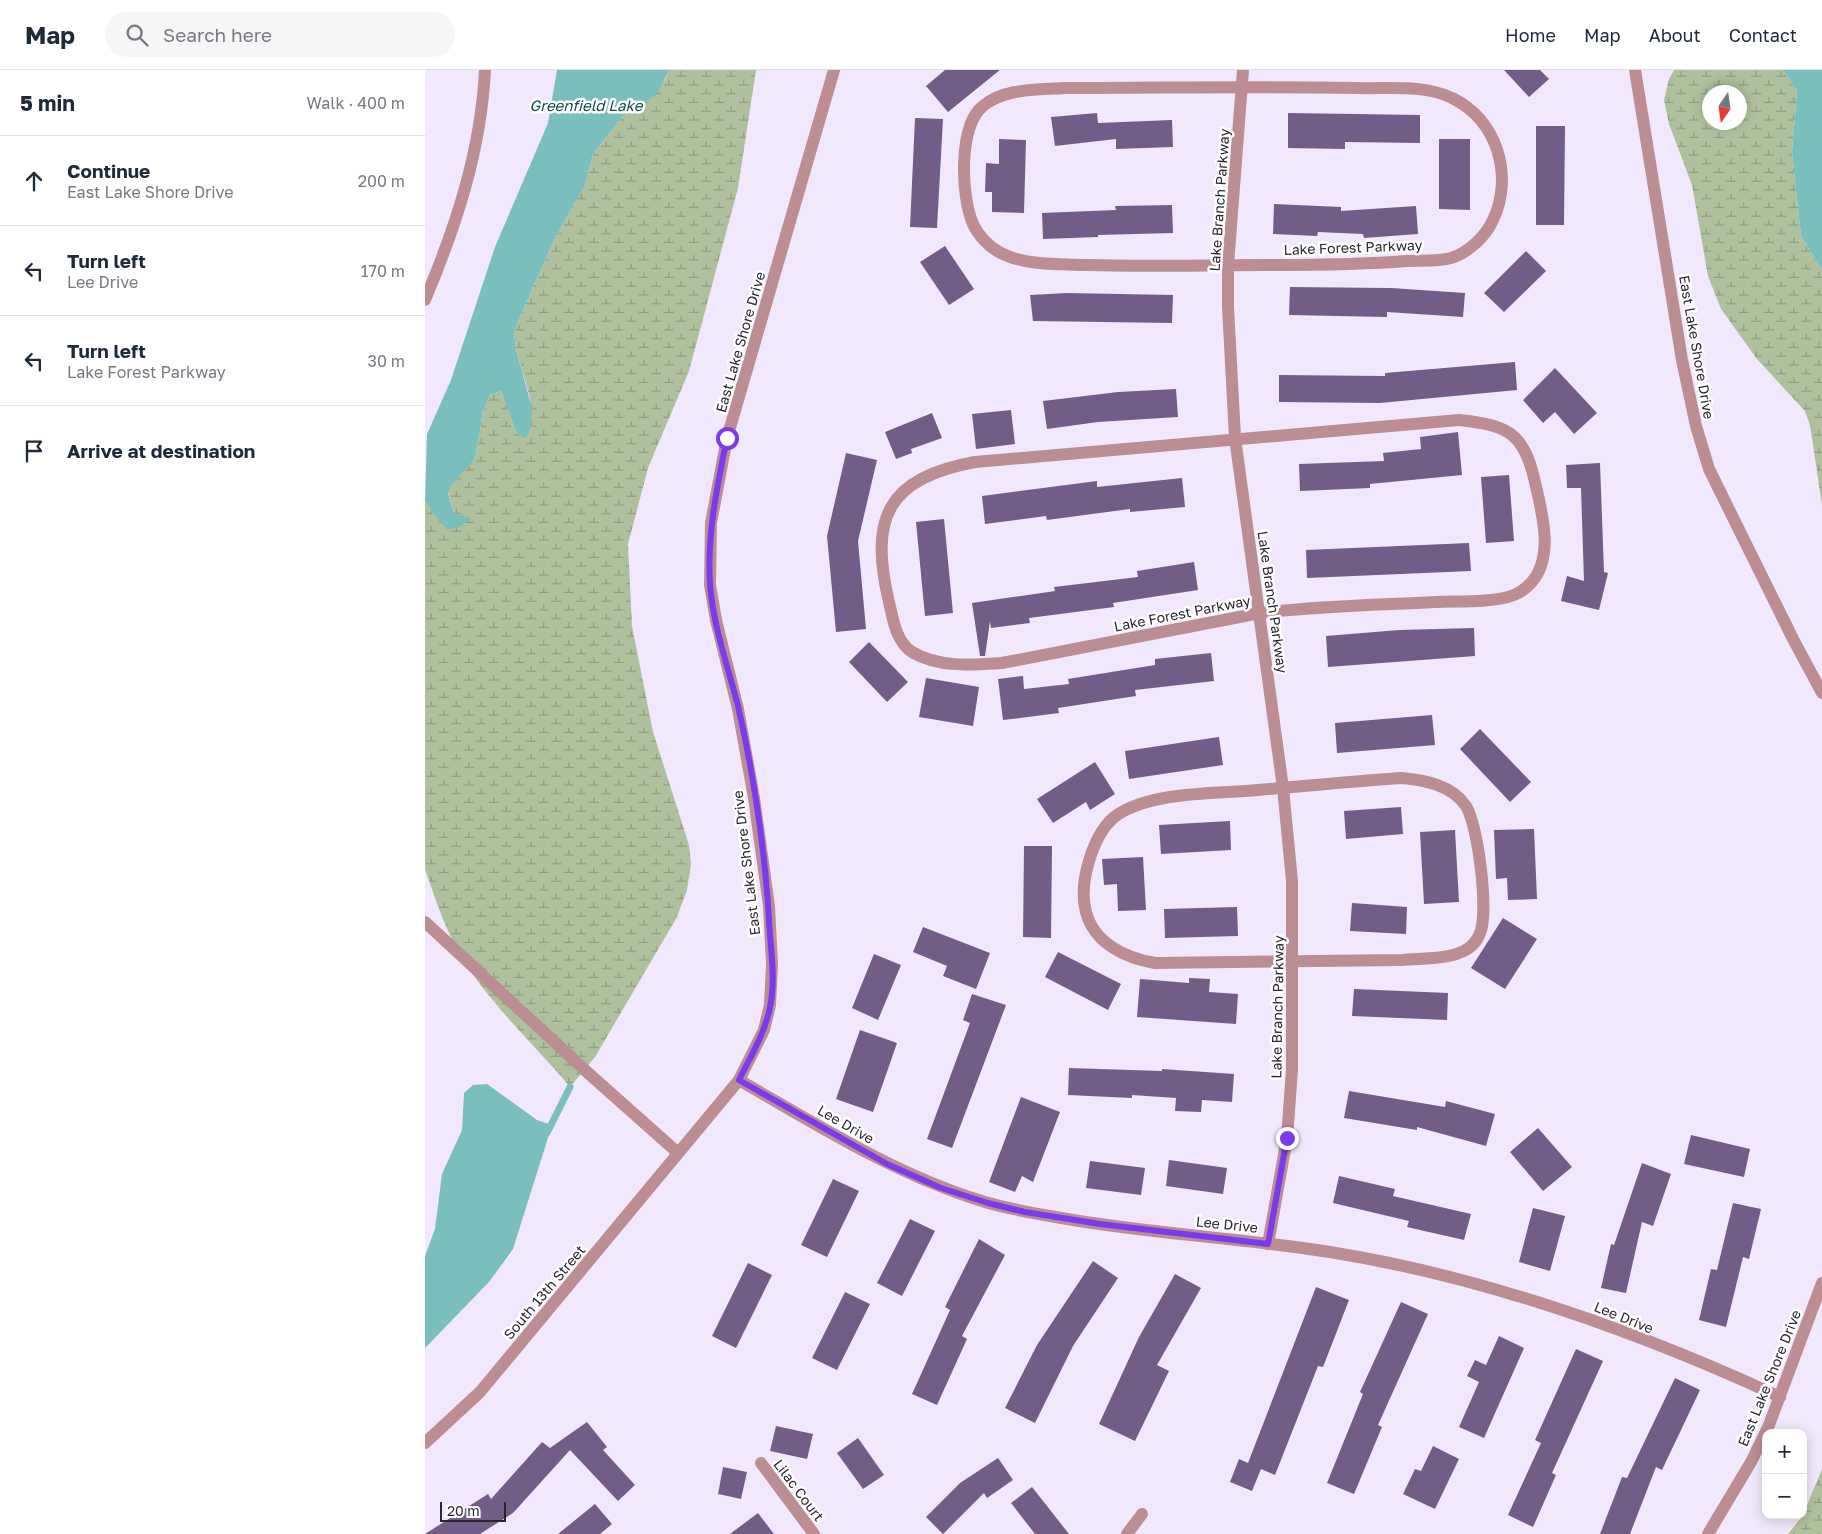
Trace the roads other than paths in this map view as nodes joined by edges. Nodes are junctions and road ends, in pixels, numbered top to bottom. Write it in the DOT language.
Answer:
graph roads {
  1 [pos="485,70"];
  2 [pos="834,70"];
  3 [pos="1243,70"];
  4 [pos="1635,70"];
  5 [pos="1242,88"];
  6 [pos="1228,265"];
  7 [pos="425,300"];
  8 [pos="1235,438"];
  9 [pos="1260,613"];
  10 [pos="1822,693"];
  11 [pos="1283,788"];
  12 [pos="425,922"];
  13 [pos="1294,961"];
  14 [pos="739,1080"];
  15 [pos="677,1152"];
  16 [pos="1268,1244"];
  17 [pos="1822,1283"];
  18 [pos="1780,1397"];
  19 [pos="425,1443"];
  20 [pos="761,1463"];
  21 [pos="1142,1514"];
  22 [pos="813,1534"];
  23 [pos="1127,1534"];
  24 [pos="1708,1534"];
  1 -- 7 [label="street"];
  2 -- 14 [label="street, East Lake Shore Drive"];
  3 -- 5 [label="street, Lake Branch Parkway"];
  4 -- 10 [label="street, East Lake Shore Drive"];
  5 -- 6 [label="street, Lake Branch Parkway"];
  5 -- 6 [label="street, Lake Forest Parkway"];
  5 -- 6 [label="street, Lake Forest Parkway"];
  6 -- 8 [label="street, Lake Branch Parkway"];
  8 -- 9 [label="street, Lake Branch Parkway"];
  8 -- 9 [label="street, Lake Forest Parkway"];
  8 -- 9 [label="street, Lake Forest Parkway"];
  9 -- 11 [label="street, Lake Branch Parkway"];
  11 -- 13 [label="street, Lake Branch Parkway"];
  11 -- 13 [label="street"];
  11 -- 13 [label="street"];
  12 -- 15 [label="street"];
  13 -- 16 [label="street, Lake Branch Parkway"];
  14 -- 15 [label="street, East Lake Shore Drive"];
  14 -- 16 [label="street, Lee Drive"];
  15 -- 19 [label="street, South 13th Street"];
  16 -- 18 [label="street, Lee Drive"];
  17 -- 18 [label="street, East Lake Shore Drive"];
  18 -- 24 [label="street, East Lake Shore Drive"];
  20 -- 22 [label="street, Lilac Court"];
  21 -- 23 [label="street"];
}
